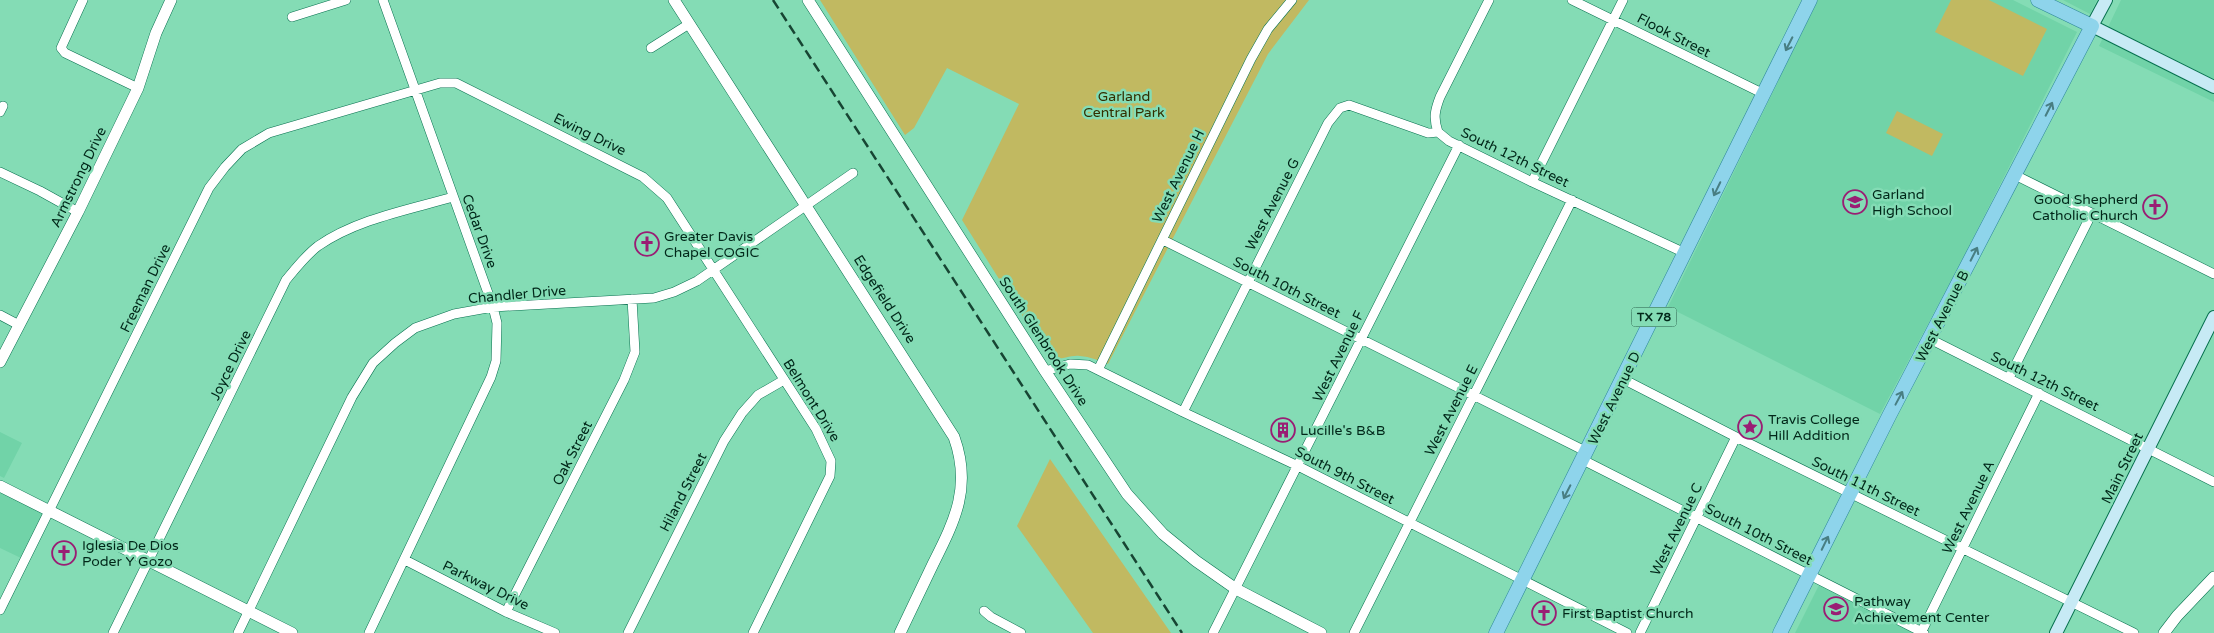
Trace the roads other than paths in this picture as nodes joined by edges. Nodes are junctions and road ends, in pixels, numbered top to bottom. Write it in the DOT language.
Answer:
graph roads {
  1 [pos="82,0"];
  2 [pos="172,0"];
  3 [pos="346,0"];
  4 [pos="383,0"];
  5 [pos="674,0"];
  6 [pos="808,0"];
  7 [pos="1292,0"];
  8 [pos="1489,0"];
  9 [pos="1572,0"];
  10 [pos="1623,0"];
  11 [pos="1810,0"];
  12 [pos="2038,0"];
  13 [pos="2106,0"];
  14 [pos="292,18"];
  15 [pos="1613,20"];
  16 [pos="690,24"];
  17 [pos="2092,26"];
  18 [pos="651,48"];
  19 [pos="2214,86"];
  20 [pos="138,88"];
  21 [pos="416,91"];
  22 [pos="1764,94"];
  23 [pos="1333,114"];
  24 [pos="1438,132"];
  25 [pos="1459,145"];
  26 [pos="0,172"];
  27 [pos="853,173"];
  28 [pos="2015,175"];
  29 [pos="1532,182"];
  30 [pos="453,196"];
  31 [pos="1572,200"];
  32 [pos="806,205"];
  33 [pos="78,212"];
  34 [pos="2092,213"];
  35 [pos="1163,240"];
  36 [pos="1685,253"];
  37 [pos="714,270"];
  38 [pos="2214,274"];
  39 [pos="1248,282"];
  40 [pos="632,299"];
  41 [pos="493,307"];
  42 [pos="0,315"];
  43 [pos="2214,317"];
  44 [pos="19,325"];
  45 [pos="1362,339"];
  46 [pos="1930,339"];
  47 [pos="0,362"];
  48 [pos="1098,370"];
  49 [pos="1045,372"];
  50 [pos="2009,378"];
  51 [pos="1623,379"];
  52 [pos="784,380"];
  53 [pos="2039,393"];
  54 [pos="1474,395"];
  55 [pos="1183,412"];
  56 [pos="1736,437"];
  57 [pos="2148,448"];
  58 [pos="1585,456"];
  59 [pos="1298,466"];
  60 [pos="2214,482"];
  61 [pos="0,486"];
  62 [pos="1850,493"];
  63 [pos="50,512"];
  64 [pos="1697,518"];
  65 [pos="1410,523"];
  66 [pos="1963,549"];
  67 [pos="405,560"];
  68 [pos="148,562"];
  69 [pos="1809,575"];
  70 [pos="2214,577"];
  71 [pos="1523,579"];
  72 [pos="1236,589"];
  73 [pos="2071,602"];
  74 [pos="0,610"];
  75 [pos="248,611"];
  76 [pos="984,611"];
  77 [pos="506,612"];
  78 [pos="113,633"];
  79 [pos="238,633"];
  80 [pos="292,633"];
  81 [pos="369,633"];
  82 [pos="555,633"];
  83 [pos="628,633"];
  84 [pos="753,633"];
  85 [pos="900,633"];
  86 [pos="1021,633"];
  87 [pos="1213,633"];
  88 [pos="1321,633"];
  89 [pos="1354,633"];
  90 [pos="1496,633"];
  91 [pos="1627,633"];
  92 [pos="1640,633"];
  93 [pos="1780,633"];
  94 [pos="1922,633"];
  95 [pos="2056,633"];
  96 [pos="2134,633"];
  97 [pos="2164,633"];
  1 -- 20 [label="street"];
  2 -- 20 [label="street, Armstrong Drive"];
  3 -- 14 [label="street"];
  4 -- 21 [label="street, Cedar Drive"];
  5 -- 16 [label="street, Edgefield Drive"];
  6 -- 49 [label="street, South Glenbrook Drive"];
  7 -- 35 [label="street, West Avenue H"];
  8 -- 24 [label="street"];
  9 -- 15 [label="street, Flook Street"];
  10 -- 15 [label="street"];
  11 -- 22 [label="main road, West Avenue D / TX 78, one-way"];
  12 -- 17 [label="main road"];
  13 -- 17 [label="main road, West Avenue B"];
  15 -- 22 [label="street, Flook Street"];
  15 -- 29 [label="street"];
  16 -- 18 [label="street"];
  16 -- 32 [label="street, Edgefield Drive"];
  17 -- 19 [label="main road"];
  28 -- 17 [label="main road, West Avenue B, one-way"];
  20 -- 33 [label="street, Armstrong Drive"];
  21 -- 30 [label="street, Cedar Drive"];
  21 -- 37 [label="street, Ewing Drive"];
  21 -- 63 [label="street, Freeman Drive"];
  22 -- 36 [label="main road, West Avenue D / TX 78, one-way"];
  23 -- 24 [label="street, South 12th Street"];
  23 -- 39 [label="street, West Avenue G"];
  24 -- 25 [label="street, South 12th Street"];
  25 -- 29 [label="street, South 12th Street"];
  25 -- 45 [label="street, West Avenue F"];
  26 -- 33 [label="street"];
  27 -- 32 [label="street, Chandler Drive"];
  28 -- 34 [label="street"];
  46 -- 28 [label="main road, West Avenue B, one-way"];
  29 -- 31 [label="street, South 12th Street"];
  30 -- 41 [label="street, Cedar Drive"];
  30 -- 68 [label="street, Joyce Drive"];
  31 -- 36 [label="street, South 12th Street"];
  31 -- 54 [label="street, West Avenue E"];
  32 -- 37 [label="street, Chandler Drive"];
  32 -- 85 [label="street, Edgefield Drive"];
  33 -- 44 [label="street, Armstrong Drive"];
  34 -- 38 [label="street"];
  34 -- 50 [label="street"];
  35 -- 39 [label="street, South 10th Street"];
  35 -- 48 [label="street, West Avenue H"];
  36 -- 51 [label="main road, West Avenue D / TX 78"];
  37 -- 40 [label="street, Chandler Drive"];
  37 -- 52 [label="street, Belmont Drive"];
  39 -- 45 [label="street, South 10th Street"];
  39 -- 55 [label="street, West Avenue G"];
  40 -- 41 [label="street, Chandler Drive"];
  40 -- 77 [label="street, Oak Street"];
  41 -- 67 [label="street, Cedar Drive"];
  41 -- 75 [label="street, Chandler Drive"];
  42 -- 44 [label="street"];
  43 -- 57 [label="main road, Main Street"];
  44 -- 47 [label="street, Armstrong Drive"];
  45 -- 54 [label="street, South 10th Street"];
  45 -- 59 [label="street, West Avenue F"];
  46 -- 50 [label="street, South 12th Street"];
  62 -- 46 [label="main road, West Avenue B, one-way"];
  48 -- 49 [label="street, South 9th Street"];
  48 -- 55 [label="street, South 9th Street"];
  49 -- 72 [label="street, South Glenbrook Drive"];
  50 -- 53 [label="street, South 12th Street"];
  51 -- 56 [label="street, South 11th Street"];
  51 -- 58 [label="main road, West Avenue D / TX 78"];
  52 -- 83 [label="street, Hiland Street"];
  52 -- 84 [label="street, Belmont Drive"];
  53 -- 57 [label="street, South 12th Street"];
  53 -- 66 [label="street, West Avenue A"];
  54 -- 58 [label="street, South 10th Street"];
  54 -- 65 [label="street, West Avenue E"];
  55 -- 59 [label="street, South 9th Street"];
  56 -- 62 [label="street, South 11th Street"];
  56 -- 64 [label="street, West Avenue C"];
  57 -- 60 [label="street, South 12th Street"];
  57 -- 73 [label="main road, Main Street"];
  58 -- 64 [label="street, South 10th Street"];
  58 -- 71 [label="main road, West Avenue D / TX 78, one-way"];
  59 -- 65 [label="street, South 9th Street"];
  59 -- 72 [label="street, West Avenue F"];
  61 -- 63 [label="street"];
  62 -- 66 [label="street, South 11th Street"];
  69 -- 62 [label="main road, West Avenue B, one-way"];
  63 -- 68 [label="street"];
  63 -- 74 [label="street, Freeman Drive"];
  64 -- 69 [label="street, South 10th Street"];
  64 -- 92 [label="street, West Avenue C"];
  65 -- 71 [label="street, South 9th Street"];
  65 -- 89 [label="street, West Avenue E"];
  66 -- 73 [label="street, South 11th Street"];
  66 -- 94 [label="street, West Avenue A"];
  67 -- 77 [label="street, Parkway Drive"];
  67 -- 81 [label="street, Cedar Drive"];
  68 -- 75 [label="street"];
  68 -- 78 [label="street, Joyce Drive"];
  69 -- 93 [label="main road, West Avenue B"];
  69 -- 94 [label="street, South 10th Street"];
  70 -- 97 [label="street"];
  71 -- 90 [label="main road, West Avenue D / TX 78"];
  71 -- 91 [label="street, South 9th Street"];
  72 -- 87 [label="street, West Avenue F"];
  72 -- 88 [label="street, South Glenbrook Drive"];
  73 -- 95 [label="main road, Main Street"];
  73 -- 96 [label="street, South 11th Street"];
  75 -- 79 [label="street, Chandler Drive"];
  75 -- 80 [label="street"];
  76 -- 86 [label="street"];
  77 -- 82 [label="street, Parkway Drive"];
}
